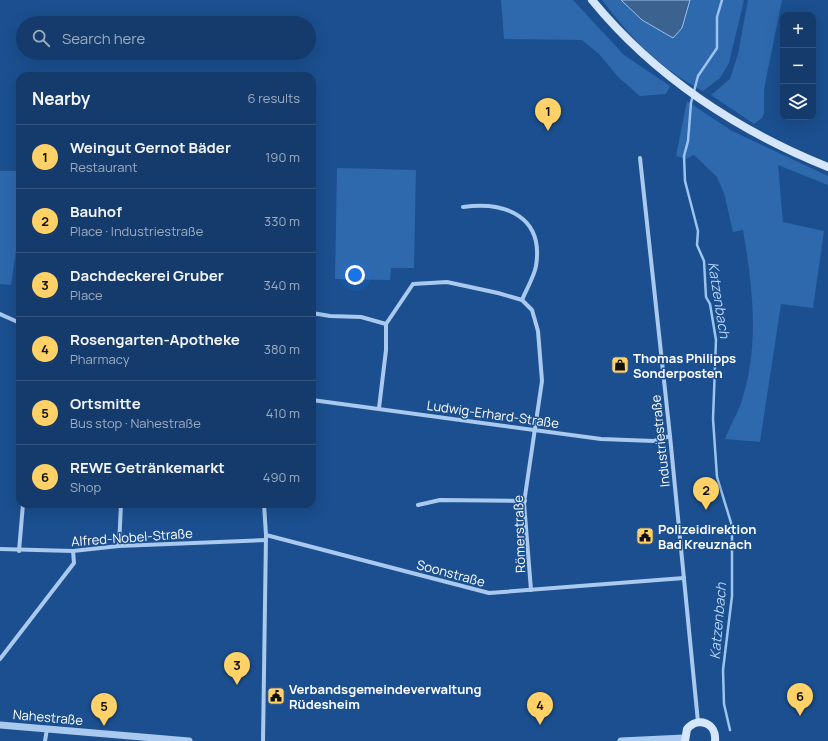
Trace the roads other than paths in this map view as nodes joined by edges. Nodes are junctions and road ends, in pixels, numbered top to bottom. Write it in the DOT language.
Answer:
graph roads {
  1 [pos="592,0"];
  2 [pos="640,158"];
  3 [pos="828,167"];
  4 [pos="463,207"];
  5 [pos="522,300"];
  6 [pos="0,314"];
  7 [pos="316,314"];
  8 [pos="16,321"];
  9 [pos="386,324"];
  10 [pos="316,400"];
  11 [pos="379,408"];
  12 [pos="536,430"];
  13 [pos="670,436"];
  14 [pos="525,501"];
  15 [pos="418,505"];
  16 [pos="23,508"];
  17 [pos="121,508"];
  18 [pos="264,508"];
  19 [pos="266,535"];
  20 [pos="266,540"];
  21 [pos="119,546"];
  22 [pos="0,549"];
  23 [pos="19,551"];
  24 [pos="74,551"];
  25 [pos="684,578"];
  26 [pos="531,590"];
  27 [pos="0,658"];
  28 [pos="698,722"];
  29 [pos="0,725"];
  30 [pos="47,729"];
  31 [pos="684,739"];
  32 [pos="46,741"];
  33 [pos="189,741"];
  34 [pos="263,741"];
  35 [pos="621,741"];
  36 [pos="717,741"];
  1 -- 3 [label="main road"];
  2 -- 13 [label="street, Industriestraße"];
  4 -- 5 [label="street"];
  5 -- 9 [label="street"];
  5 -- 12 [label="street, Römerstraße"];
  6 -- 8 [label="street"];
  7 -- 9 [label="street"];
  9 -- 11 [label="street"];
  10 -- 11 [label="street, Ludwig-Erhard-Straße"];
  11 -- 12 [label="street, Ludwig-Erhard-Straße"];
  12 -- 13 [label="street, Ludwig-Erhard-Straße"];
  12 -- 14 [label="street, Römerstraße"];
  13 -- 25 [label="street, Industriestraße"];
  14 -- 15 [label="street"];
  14 -- 26 [label="street, Römerstraße"];
  16 -- 23 [label="street"];
  17 -- 21 [label="street"];
  18 -- 19 [label="street"];
  19 -- 20 [label="street"];
  19 -- 26 [label="street, Soonstraße"];
  20 -- 21 [label="street, Alfred-Nobel-Straße"];
  20 -- 34 [label="street"];
  21 -- 24 [label="street, Alfred-Nobel-Straße"];
  22 -- 23 [label="street, Alfred-Nobel-Straße"];
  23 -- 24 [label="street, Alfred-Nobel-Straße"];
  24 -- 27 [label="street"];
  25 -- 26 [label="street, Soonstraße"];
  25 -- 28 [label="street, Industriestraße"];
  28 -- 31 [label="main road"];
  28 -- 36 [label="main road"];
  29 -- 30 [label="street, Nahestraße"];
  30 -- 32 [label="street"];
  30 -- 33 [label="street, Nahestraße"];
  31 -- 35 [label="street"];
}
